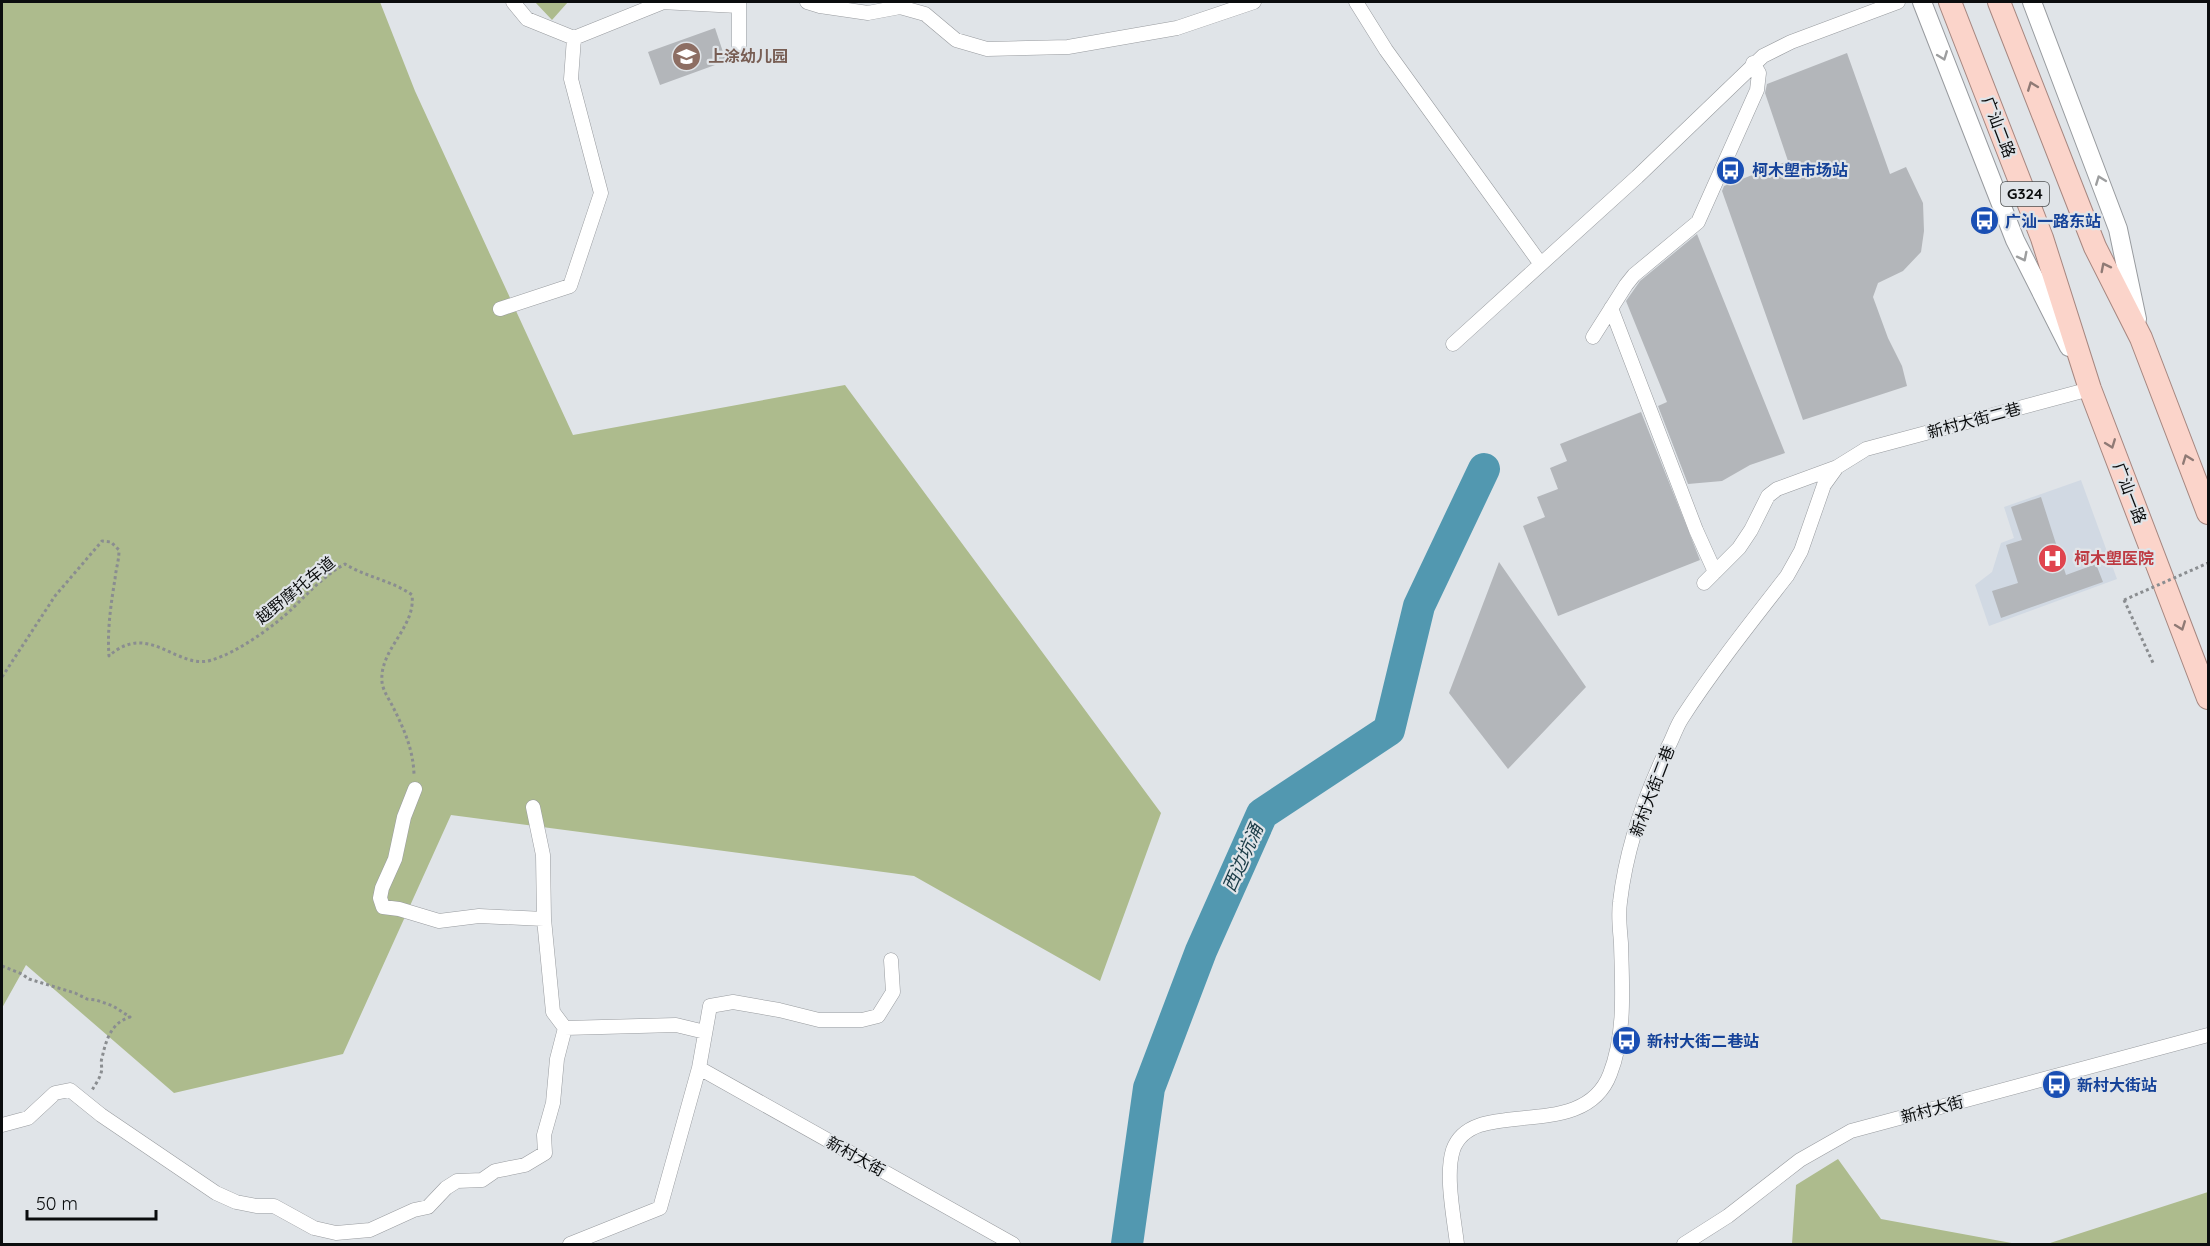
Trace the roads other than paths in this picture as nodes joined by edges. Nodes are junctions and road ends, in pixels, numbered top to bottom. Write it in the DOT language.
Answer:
graph roads {
  1 [pos="513,2"];
  2 [pos="661,2"];
  3 [pos="807,2"];
  4 [pos="1254,2"];
  5 [pos="1356,2"];
  6 [pos="1898,2"];
  7 [pos="1922,2"];
  8 [pos="1950,2"];
  9 [pos="1999,2"];
  10 [pos="2032,2"];
  11 [pos="739,4"];
  12 [pos="574,38"];
  13 [pos="739,46"];
  14 [pos="1753,63"];
  15 [pos="1540,263"];
  16 [pos="1611,308"];
  17 [pos="500,309"];
  18 [pos="1593,337"];
  19 [pos="2141,338"];
  20 [pos="1453,344"];
  21 [pos="2090,389"];
  22 [pos="1837,467"];
  23 [pos="2208,513"];
  24 [pos="1715,572"];
  25 [pos="1704,583"];
  26 [pos="2208,698"];
  27 [pos="415,789"];
  28 [pos="533,807"];
  29 [pos="544,919"];
  30 [pos="891,960"];
  31 [pos="565,1028"];
  32 [pos="705,1032"];
  33 [pos="2208,1035"];
  34 [pos="699,1068"];
  35 [pos="2,1125"];
  36 [pos="570,1245"];
  37 [pos="1013,1245"];
  38 [pos="1457,1245"];
  39 [pos="1684,1245"];
  1 -- 12 [label="street"];
  2 -- 11 [label="street"];
  2 -- 12 [label="street"];
  3 -- 4 [label="street"];
  5 -- 15 [label="street"];
  6 -- 14 [label="street"];
  7 -- 21 [label="street, one-way"];
  8 -- 21 [label="highway, 广汕二路 / G324"];
  19 -- 9 [label="highway, G324, one-way"];
  19 -- 10 [label="street, one-way"];
  11 -- 13 [label="street"];
  12 -- 17 [label="street"];
  14 -- 15 [label="street"];
  14 -- 16 [label="street"];
  15 -- 20 [label="street"];
  16 -- 18 [label="street"];
  16 -- 24 [label="street"];
  23 -- 19 [label="highway, G324, one-way"];
  21 -- 22 [label="street, 新村大街二巷"];
  21 -- 26 [label="highway, 广汕一路 / G324, one-way"];
  22 -- 24 [label="street"];
  22 -- 38 [label="street, 新村大街二巷"];
  24 -- 25 [label="street"];
  27 -- 29 [label="street"];
  28 -- 29 [label="street"];
  29 -- 31 [label="street"];
  30 -- 32 [label="street"];
  31 -- 32 [label="street"];
  31 -- 35 [label="street"];
  32 -- 34 [label="street"];
  33 -- 39 [label="street, 新村大街"];
  34 -- 36 [label="street"];
  34 -- 37 [label="street, 新村大街"];
}
